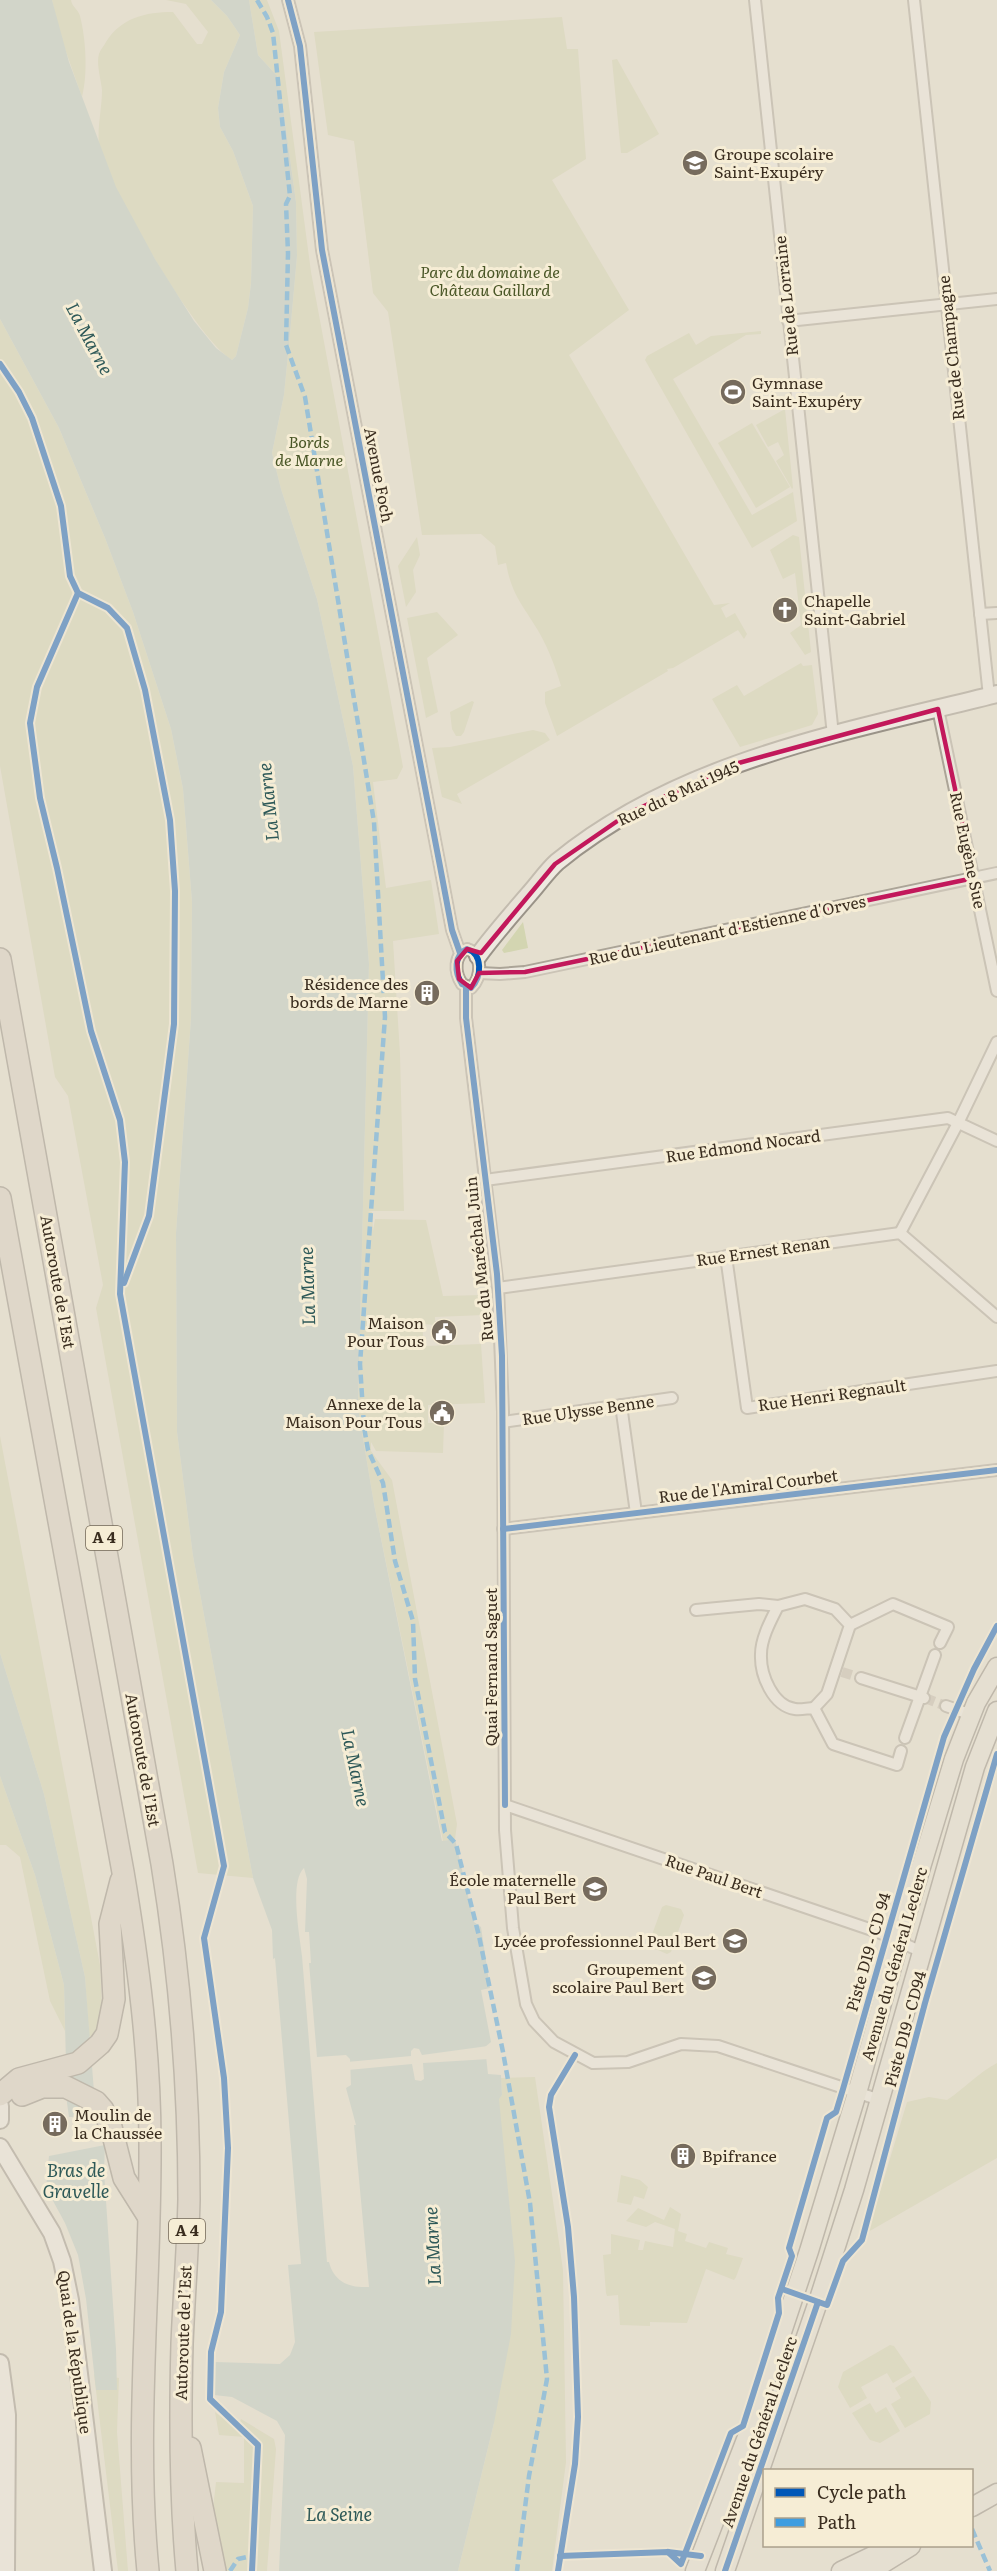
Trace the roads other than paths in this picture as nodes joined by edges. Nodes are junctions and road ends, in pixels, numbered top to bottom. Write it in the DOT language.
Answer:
graph roads {
  1 [pos="288,0"];
  2 [pos="755,0"];
  3 [pos="914,0"];
  4 [pos="997,299"];
  5 [pos="946,304"];
  6 [pos="788,321"];
  7 [pos="997,613"];
  8 [pos="980,615"];
  9 [pos="993,695"];
  10 [pos="939,709"];
  11 [pos="833,735"];
  12 [pos="997,873"];
  13 [pos="974,878"];
  14 [pos="460,952"];
  15 [pos="0,959"];
  16 [pos="478,965"];
  17 [pos="466,987"];
  18 [pos="997,991"];
  19 [pos="997,1042"];
  20 [pos="958,1123"];
  21 [pos="997,1141"];
  22 [pos="485,1180"];
  23 [pos="0,1198"];
  24 [pos="900,1233"];
  25 [pos="726,1256"];
  26 [pos="498,1288"];
  27 [pos="997,1317"];
  28 [pos="997,1371"];
  29 [pos="672,1398"];
  30 [pos="621,1405"];
  31 [pos="503,1422"];
  32 [pos="997,1470"];
  33 [pos="636,1513"];
  34 [pos="503,1530"];
  35 [pos="778,1606"];
  36 [pos="696,1610"];
  37 [pos="850,1625"];
  38 [pos="940,1643"];
  39 [pos="934,1655"];
  40 [pos="997,1667"];
  41 [pos="861,1678"];
  42 [pos="922,1698"];
  43 [pos="945,1706"];
  44 [pos="814,1708"];
  45 [pos="997,1711"];
  46 [pos="972,1715"];
  47 [pos="905,1738"];
  48 [pos="901,1751"];
  49 [pos="505,1805"];
  50 [pos="123,1872"];
  51 [pos="899,1942"];
  52 [pos="922,1952"];
  53 [pos="857,2093"];
  54 [pos="0,2095"];
  55 [pos="880,2100"];
  56 [pos="0,2107"];
  57 [pos="0,2120"];
  58 [pos="0,2147"];
  59 [pos="148,2216"];
  60 [pos="0,2363"];
  61 [pos="181,2403"];
  62 [pos="997,2493"];
  63 [pos="973,2506"];
  64 [pos="891,2547"];
  65 [pos="909,2547"];
  66 [pos="6,2571"];
  67 [pos="103,2571"];
  68 [pos="148,2571"];
  69 [pos="187,2571"];
  70 [pos="215,2571"];
  71 [pos="695,2571"];
  72 [pos="725,2571"];
  73 [pos="842,2571"];
  74 [pos="871,2571"];
  1 -- 14 [label="street, Avenue Foch"];
  2 -- 6 [label="street, Rue de Lorraine"];
  3 -- 5 [label="street, Rue de Champagne"];
  4 -- 5 [label="street"];
  5 -- 6 [label="street"];
  5 -- 8 [label="street, Rue de Champagne"];
  6 -- 11 [label="street, Rue de Lorraine"];
  7 -- 8 [label="street"];
  8 -- 9 [label="street, Rue de Champagne"];
  9 -- 10 [label="street, Rue du 8 Mai 1945"];
  10 -- 11 [label="street, Rue du 8 Mai 1945"];
  10 -- 13 [label="street, Rue Eugène Sue"];
  11 -- 16 [label="street, Rue du 8 Mai 1945"];
  12 -- 13 [label="street, Rue du Lieutenant d'Estienne d'Orves"];
  13 -- 16 [label="street, Rue du Lieutenant d'Estienne d'Orves"];
  13 -- 18 [label="street, Rue Eugène Sue"];
  14 -- 16 [label="street, Rue du Lieutenant d'Estienne d'Orves"];
  14 -- 17 [label="street, Avenue Foch"];
  15 -- 61 [label="highway, Autoroute de l’Est / A 4"];
  16 -- 17 [label="street"];
  17 -- 22 [label="street, Rue du Maréchal Juin"];
  19 -- 20 [label="street"];
  20 -- 21 [label="street, Rue Edmond Nocard"];
  20 -- 22 [label="street, Rue Edmond Nocard"];
  20 -- 24 [label="street"];
  22 -- 26 [label="street, Rue du Maréchal Juin"];
  23 -- 50 [label="highway, A 4"];
  24 -- 25 [label="street, Rue Ernest Renan"];
  24 -- 27 [label="street"];
  25 -- 26 [label="street, Rue Ernest Renan"];
  25 -- 28 [label="street, Rue Henri Regnault"];
  26 -- 31 [label="street, Rue du Maréchal Juin"];
  29 -- 30 [label="street, Rue Ulysse Benne"];
  30 -- 31 [label="street, Rue Ulysse Benne"];
  30 -- 33 [label="street"];
  31 -- 34 [label="street, Rue du Maréchal Juin"];
  32 -- 33 [label="street, Rue de l'Amiral Courbet"];
  33 -- 34 [label="street, Rue de l'Amiral Courbet"];
  34 -- 49 [label="street, Quai Fernand Saguet"];
  35 -- 36 [label="street"];
  35 -- 37 [label="street"];
  35 -- 44 [label="street"];
  37 -- 38 [label="street"];
  37 -- 44 [label="street"];
  39 -- 42 [label="street"];
  40 -- 46 [label="main road, Avenue du Général Leclerc"];
  41 -- 42 [label="street"];
  42 -- 47 [label="street"];
  43 -- 46 [label="street"];
  44 -- 48 [label="street"];
  45 -- 52 [label="main road, Avenue du Général Leclerc"];
  46 -- 51 [label="main road, Avenue du Général Leclerc"];
  49 -- 51 [label="street, Rue Paul Bert"];
  49 -- 53 [label="street, Quai Fernand Saguet"];
  50 -- 54 [label="highway"];
  50 -- 59 [label="highway, A 4"];
  51 -- 52 [label="street, Rue Paul Bert"];
  51 -- 53 [label="main road, Avenue du Général Leclerc"];
  52 -- 55 [label="main road, Avenue du Général Leclerc"];
  53 -- 55 [label="street, Quai Fernand Saguet"];
  53 -- 71 [label="main road, Avenue du Général Leclerc"];
  55 -- 72 [label="main road, Avenue du Général Leclerc"];
  56 -- 57 [label="street"];
  56 -- 59 [label="highway"];
  58 -- 67 [label="street, Quai de la République"];
  59 -- 68 [label="highway, A 4"];
  60 -- 66 [label="street"];
  61 -- 69 [label="highway, Autoroute de l’Est / A 4"];
  61 -- 70 [label="highway"];
  62 -- 63 [label="main road"];
  64 -- 73 [label="main road"];
  65 -- 74 [label="main road"];
}
